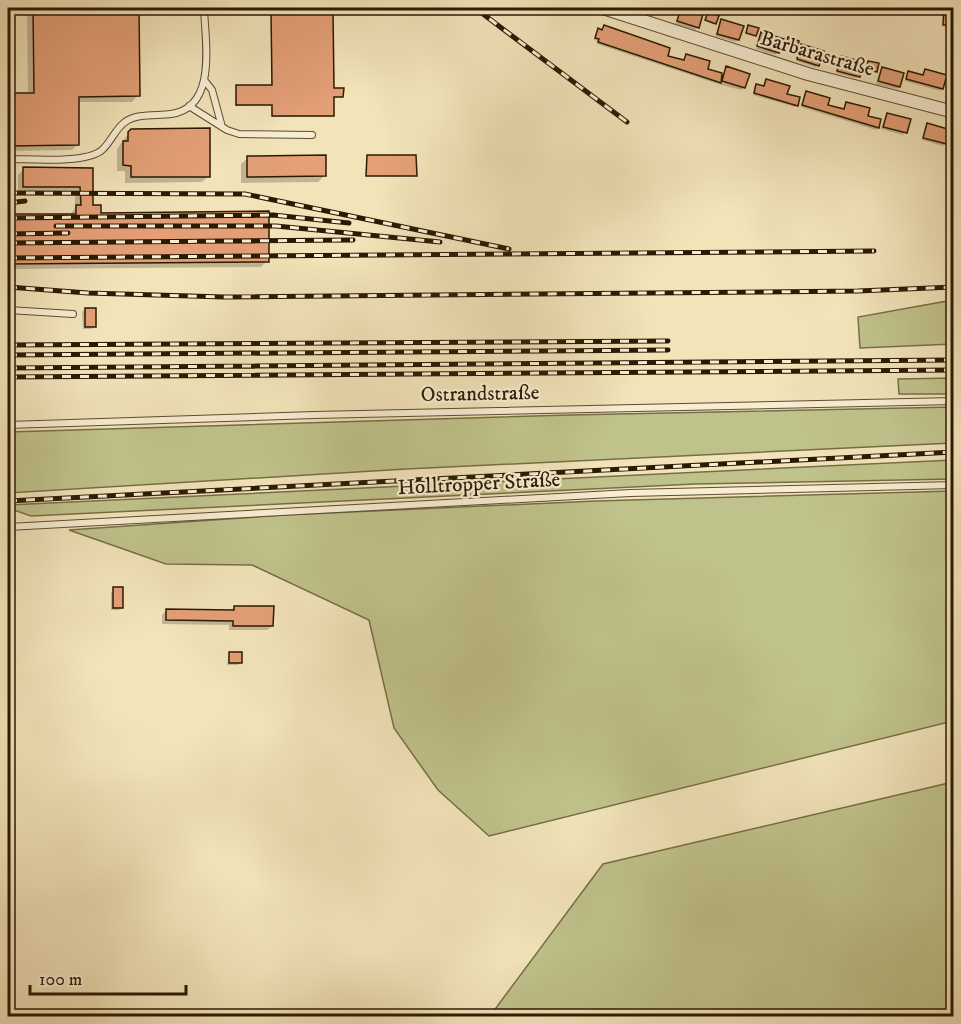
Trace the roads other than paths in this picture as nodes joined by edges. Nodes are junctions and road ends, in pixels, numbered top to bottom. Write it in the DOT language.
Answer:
graph roads {
  1 [pos="204,8"];
  2 [pos="603,8"];
  3 [pos="205,81"];
  4 [pos="189,106"];
  5 [pos="954,112"];
  6 [pos="222,127"];
  7 [pos="312,135"];
  8 [pos="8,159"];
  9 [pos="8,310"];
  10 [pos="73,314"];
  11 [pos="954,401"];
  12 [pos="8,425"];
  13 [pos="954,485"];
  14 [pos="8,527"];
  1 -- 3 [label="lane"];
  2 -- 5 [label="street, Barbarastraße"];
  3 -- 4 [label="lane"];
  3 -- 6 [label="lane"];
  4 -- 6 [label="lane"];
  4 -- 8 [label="lane"];
  6 -- 7 [label="lane"];
  9 -- 10 [label="lane"];
  11 -- 12 [label="lane, Ostrandstraße"];
  13 -- 14 [label="lane, Holltropper Straße"];
}
